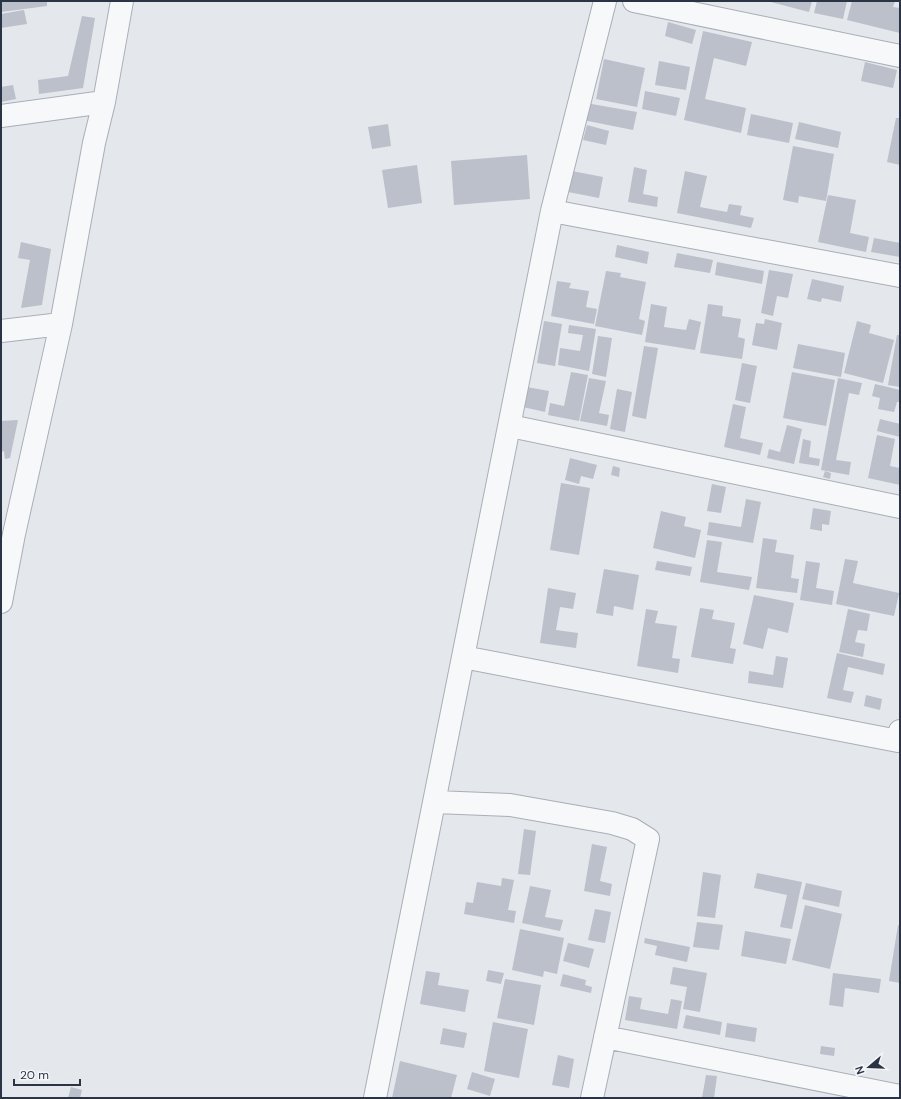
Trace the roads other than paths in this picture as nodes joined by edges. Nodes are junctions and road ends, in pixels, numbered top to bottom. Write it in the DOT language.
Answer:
graph roads {
  1 [pos="122,1"];
  2 [pos="605,1"];
  3 [pos="634,1"];
  4 [pos="900,56"];
  5 [pos="104,102"];
  6 [pos="1,116"];
  7 [pos="552,211"];
  8 [pos="900,276"];
  9 [pos="61,324"];
  10 [pos="1,331"];
  11 [pos="510,426"];
  12 [pos="900,507"];
  13 [pos="7,534"];
  14 [pos="1,602"];
  15 [pos="463,657"];
  16 [pos="900,731"];
  17 [pos="435,802"];
  18 [pos="605,1037"];
  19 [pos="824,1090"];
  20 [pos="900,1096"];
  21 [pos="375,1098"];
  22 [pos="592,1098"];
  1 -- 5 [label="street"];
  2 -- 7 [label="street"];
  3 -- 4 [label="street"];
  5 -- 6 [label="street"];
  5 -- 9 [label="street"];
  7 -- 8 [label="street"];
  7 -- 11 [label="street"];
  9 -- 10 [label="street"];
  9 -- 13 [label="street"];
  11 -- 12 [label="street"];
  11 -- 15 [label="street"];
  13 -- 14 [label="street"];
  15 -- 16 [label="street"];
  15 -- 17 [label="street"];
  17 -- 18 [label="street"];
  17 -- 21 [label="street"];
  18 -- 19 [label="street"];
  18 -- 22 [label="street"];
  19 -- 20 [label="street"];
}
